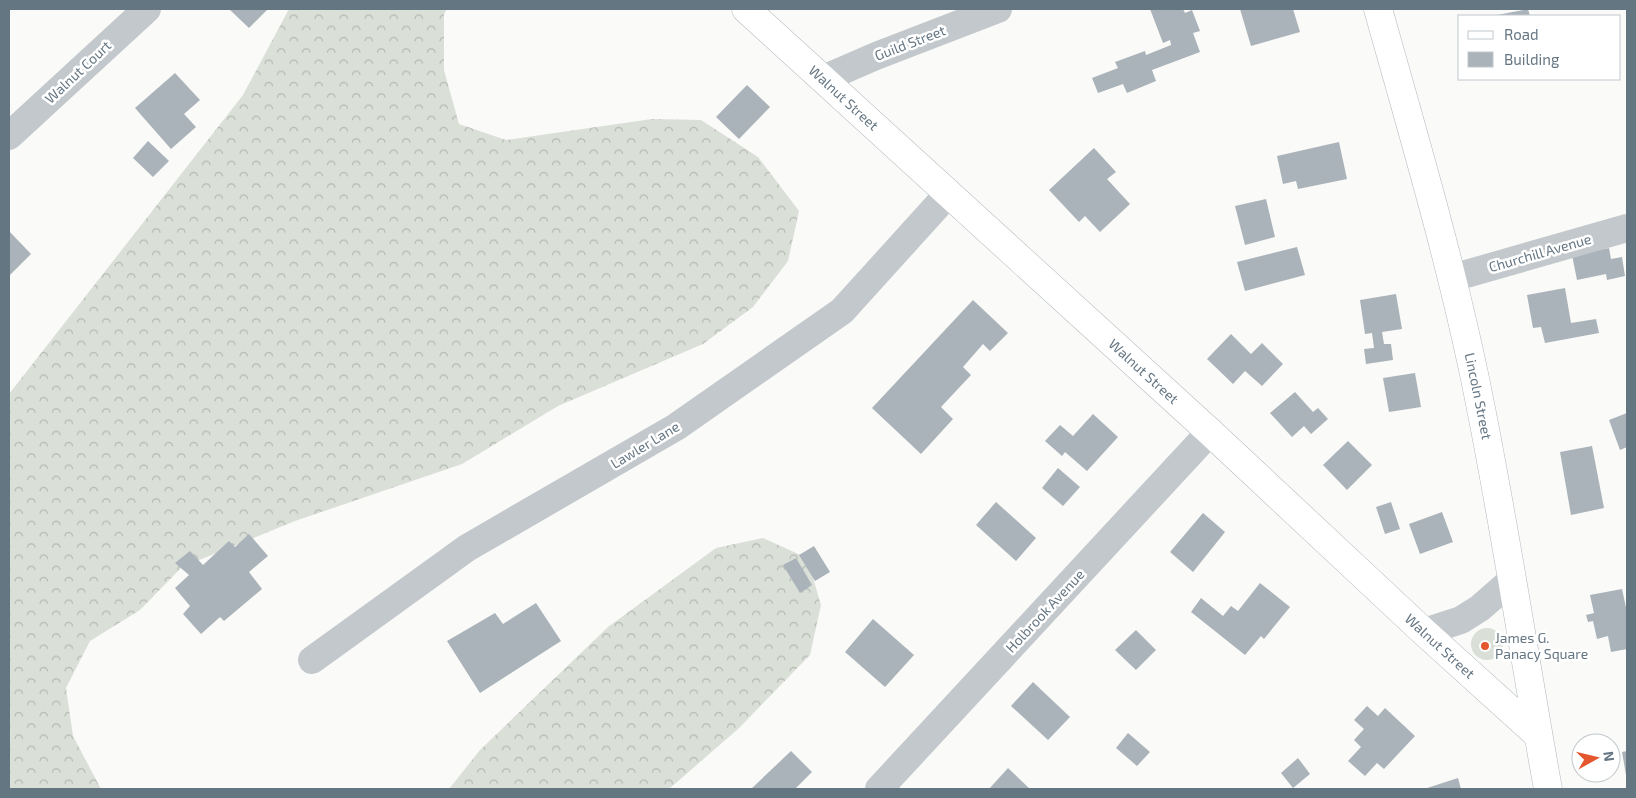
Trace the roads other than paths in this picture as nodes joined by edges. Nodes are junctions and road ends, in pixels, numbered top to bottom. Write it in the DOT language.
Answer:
graph roads {
  1 [pos="147,9"];
  2 [pos="746,9"];
  3 [pos="998,9"];
  4 [pos="1377,11"];
  5 [pos="822,80"];
  6 [pos="9,136"];
  7 [pos="948,194"];
  8 [pos="1627,228"];
  9 [pos="1452,278"];
  10 [pos="1210,432"];
  11 [pos="1512,580"];
  12 [pos="1424,632"];
  13 [pos="312,660"];
  14 [pos="1538,736"];
  15 [pos="879,789"];
  16 [pos="1548,789"];
  1 -- 6 [label="street, Walnut Court"];
  2 -- 5 [label="street, Walnut Street"];
  3 -- 5 [label="street, Guild Street"];
  4 -- 9 [label="street, Lincoln Street"];
  5 -- 7 [label="street, Walnut Street"];
  7 -- 10 [label="street, Walnut Street"];
  7 -- 13 [label="street, Lawler Lane"];
  8 -- 9 [label="street, Churchill Avenue"];
  9 -- 11 [label="street, Lincoln Street"];
  10 -- 12 [label="street, Walnut Street"];
  10 -- 15 [label="street, Holbrook Avenue"];
  11 -- 12 [label="street"];
  11 -- 14 [label="street, Lincoln Street"];
  12 -- 14 [label="street, Walnut Street"];
  14 -- 16 [label="street, Lincoln Street"];
}
